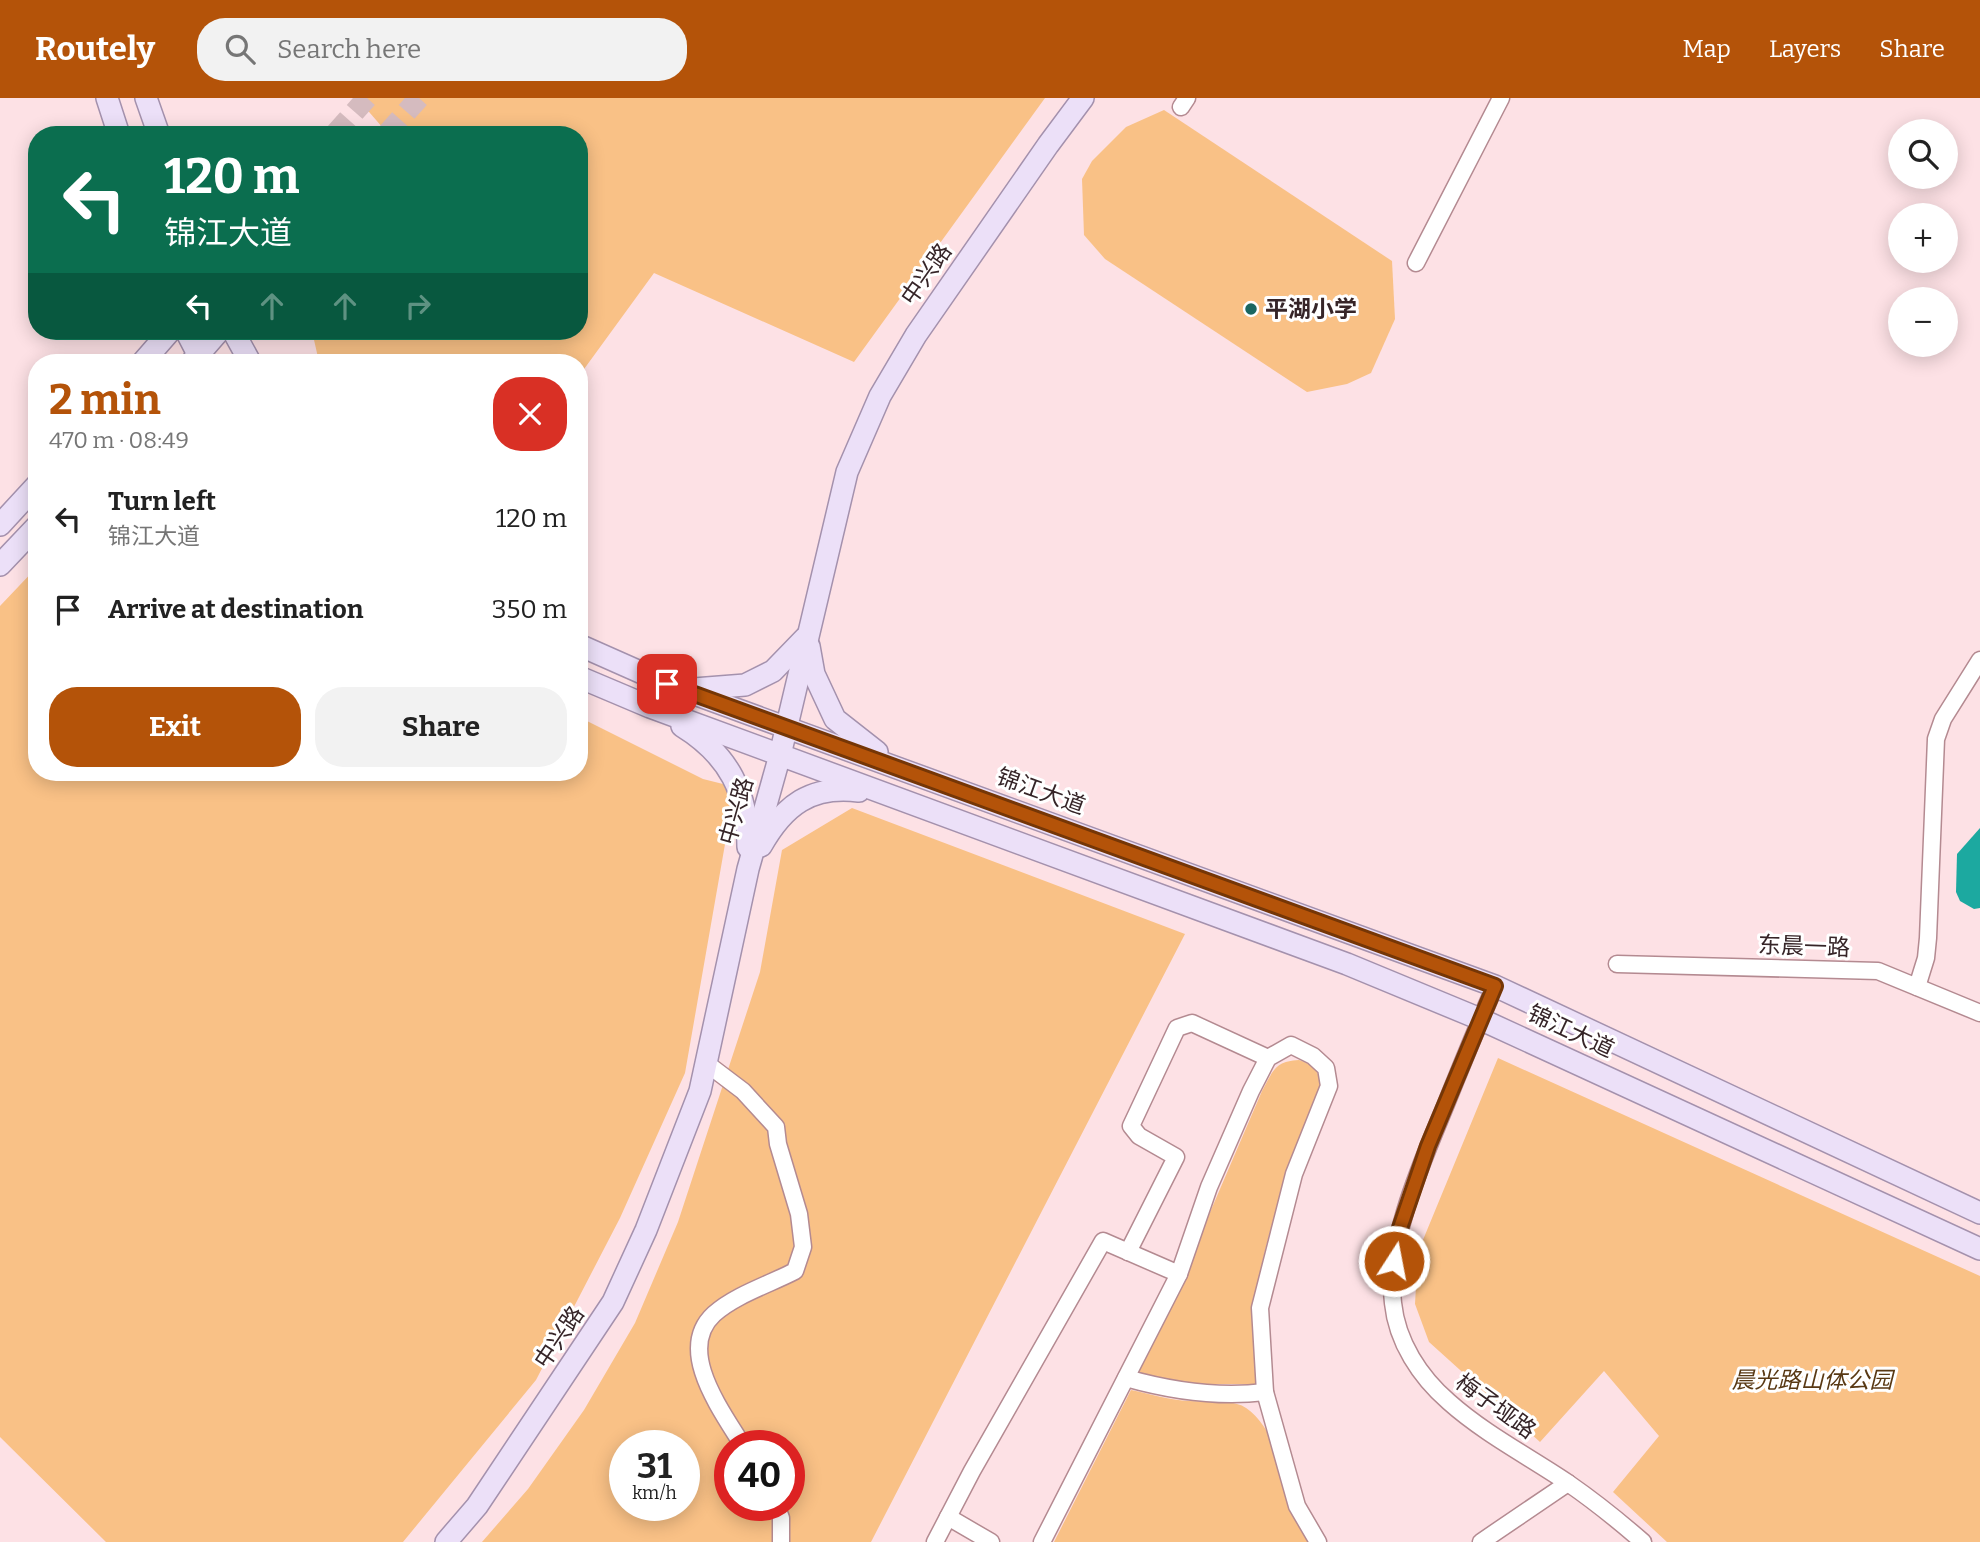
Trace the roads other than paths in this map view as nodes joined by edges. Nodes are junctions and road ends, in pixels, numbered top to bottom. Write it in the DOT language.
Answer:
graph roads {
  1 [pos="107,98"];
  2 [pos="146,98"];
  3 [pos="1083,98"];
  4 [pos="1501,98"];
  5 [pos="116,126"];
  6 [pos="156,126"];
  7 [pos="1416,263"];
  8 [pos="162,340"];
  9 [pos="151,354"];
  10 [pos="28,495"];
  11 [pos="0,525"];
  12 [pos="28,535"];
  13 [pos="0,565"];
  14 [pos="807,637"];
  15 [pos="588,649"];
  16 [pos="1980,660"];
  17 [pos="588,681"];
  18 [pos="667,684"];
  19 [pos="650,707"];
  20 [pos="786,726"];
  21 [pos="779,755"];
  22 [pos="898,766"];
  23 [pos="884,793"];
  24 [pos="748,869"];
  25 [pos="1617,964"];
  26 [pos="1495,986"];
  27 [pos="1917,987"];
  28 [pos="1980,1013"];
  29 [pos="1480,1019"];
  30 [pos="1268,1058"];
  31 [pos="706,1063"];
  32 [pos="1980,1213"];
  33 [pos="1980,1249"];
  34 [pos="1128,1252"];
  35 [pos="1179,1274"];
  36 [pos="1126,1378"];
  37 [pos="1265,1392"];
  38 [pos="733,1430"];
  39 [pos="1568,1483"];
  40 [pos="948,1517"];
  41 [pos="781,1521"];
  42 [pos="446,1542"];
  43 [pos="782,1542"];
  44 [pos="935,1542"];
  45 [pos="991,1542"];
  46 [pos="1042,1542"];
  47 [pos="1318,1542"];
  48 [pos="1481,1542"];
  49 [pos="1643,1542"];
  1 -- 5 [label="main road"];
  2 -- 6 [label="main road"];
  3 -- 14 [label="main road, 中兴路"];
  4 -- 7 [label="street"];
  8 -- 9 [label="main road"];
  10 -- 11 [label="main road"];
  12 -- 13 [label="main road"];
  14 -- 18 [label="main road"];
  14 -- 20 [label="main road, 中兴路"];
  14 -- 22 [label="main road"];
  15 -- 18 [label="main road, 锦江大道"];
  16 -- 27 [label="street"];
  17 -- 19 [label="main road, 锦江大道"];
  18 -- 20 [label="main road, 锦江大道"];
  19 -- 21 [label="main road, 锦江大道"];
  19 -- 24 [label="main road"];
  20 -- 21 [label="main road, 中兴路"];
  20 -- 22 [label="main road, 锦江大道"];
  21 -- 23 [label="main road, 锦江大道"];
  21 -- 24 [label="main road, 中兴路"];
  22 -- 26 [label="main road, 锦江大道"];
  23 -- 24 [label="main road"];
  23 -- 29 [label="main road, 锦江大道"];
  24 -- 31 [label="main road, 中兴路"];
  25 -- 27 [label="street, 东晨一路"];
  26 -- 29 [label="street, 梅子垭路"];
  26 -- 32 [label="main road, 锦江大道"];
  27 -- 28 [label="street, 东晨一路"];
  29 -- 33 [label="main road, 锦江大道"];
  29 -- 39 [label="street, 梅子垭路"];
  30 -- 34 [label="street"];
  30 -- 35 [label="street"];
  30 -- 37 [label="street"];
  31 -- 38 [label="street"];
  31 -- 42 [label="main road, 中兴路"];
  34 -- 35 [label="street"];
  34 -- 40 [label="street"];
  35 -- 36 [label="street"];
  36 -- 37 [label="street"];
  36 -- 46 [label="street"];
  37 -- 47 [label="street"];
  39 -- 48 [label="street"];
  39 -- 49 [label="street, 梅子垭路"];
  40 -- 44 [label="street"];
  40 -- 45 [label="street"];
  41 -- 43 [label="street"];
}
